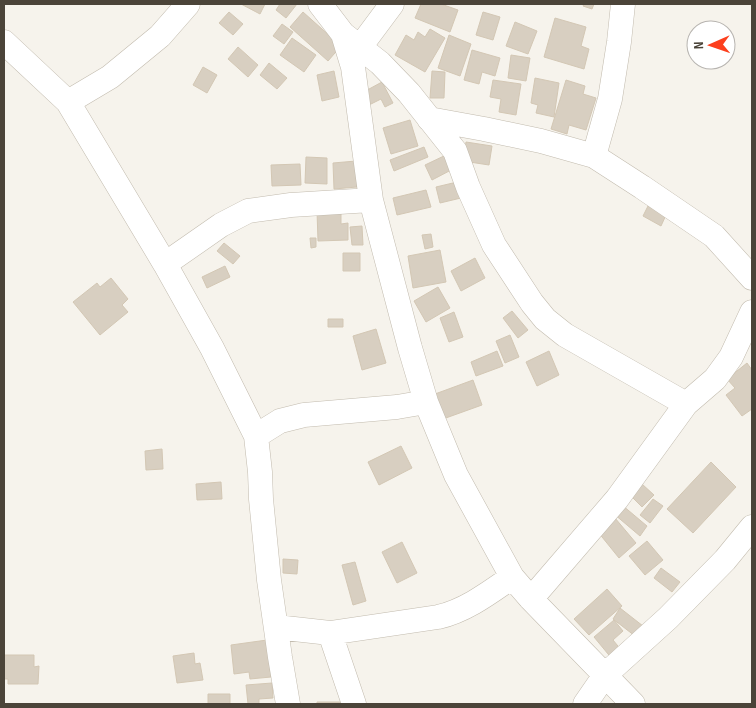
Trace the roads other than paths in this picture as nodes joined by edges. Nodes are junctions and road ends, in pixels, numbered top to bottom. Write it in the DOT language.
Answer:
graph roads {
  1 [pos="188,4"];
  2 [pos="320,4"];
  3 [pos="392,4"];
  4 [pos="623,4"];
  5 [pos="352,41"];
  6 [pos="4,42"];
  7 [pos="68,102"];
  8 [pos="429,119"];
  9 [pos="594,156"];
  10 [pos="371,200"];
  11 [pos="165,264"];
  12 [pos="752,278"];
  13 [pos="752,312"];
  14 [pos="426,402"];
  15 [pos="686,404"];
  16 [pos="256,436"];
  17 [pos="752,527"];
  18 [pos="512,577"];
  19 [pos="531,599"];
  20 [pos="276,627"];
  21 [pos="330,633"];
  22 [pos="605,674"];
  23 [pos="288,704"];
  24 [pos="354,704"];
  25 [pos="585,704"];
  26 [pos="634,704"];
  1 -- 7 [label="street"];
  2 -- 5 [label="street"];
  3 -- 5 [label="street"];
  4 -- 9 [label="street"];
  5 -- 8 [label="street"];
  5 -- 10 [label="street"];
  6 -- 7 [label="street"];
  7 -- 11 [label="street"];
  8 -- 9 [label="street"];
  8 -- 15 [label="street"];
  9 -- 12 [label="street"];
  10 -- 11 [label="street"];
  10 -- 14 [label="street"];
  11 -- 16 [label="street"];
  13 -- 15 [label="street"];
  14 -- 16 [label="street"];
  14 -- 18 [label="street"];
  15 -- 19 [label="street"];
  16 -- 20 [label="street"];
  17 -- 22 [label="street"];
  18 -- 19 [label="street"];
  18 -- 21 [label="street"];
  19 -- 22 [label="street"];
  20 -- 21 [label="street"];
  20 -- 23 [label="street"];
  21 -- 24 [label="street"];
  22 -- 25 [label="street"];
  22 -- 26 [label="street"];
}
